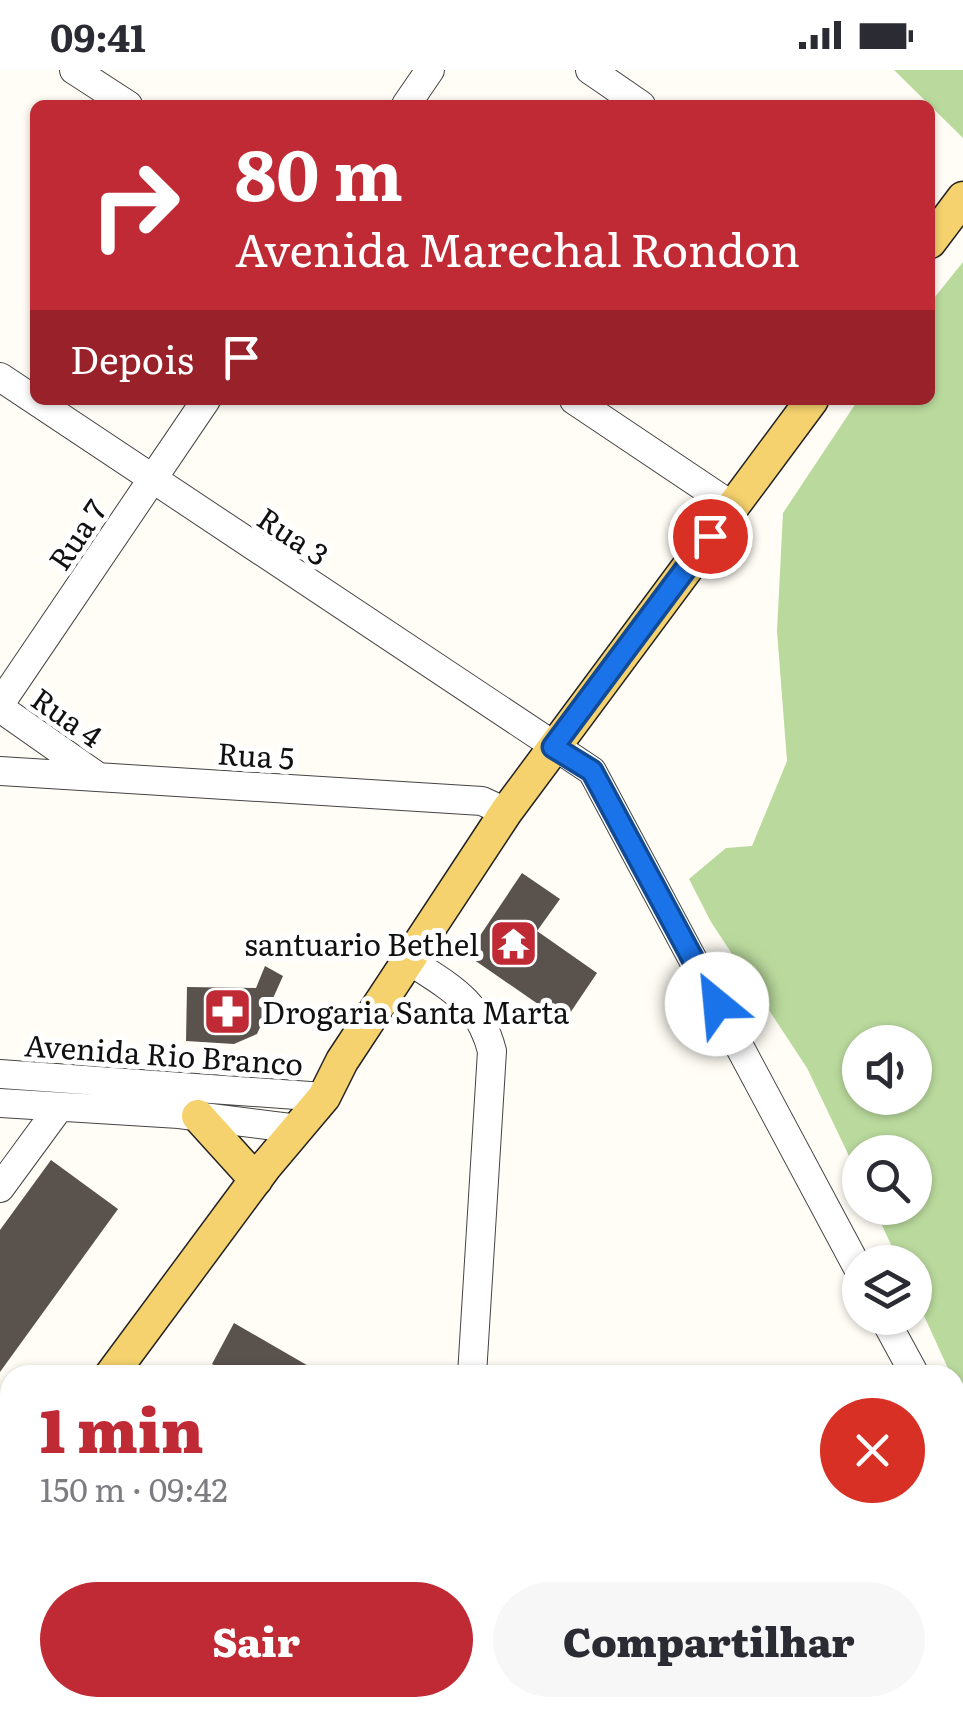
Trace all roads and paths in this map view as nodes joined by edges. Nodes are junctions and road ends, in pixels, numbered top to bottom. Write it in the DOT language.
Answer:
graph roads {
  1 [pos="74,70"];
  2 [pos="430,70"];
  3 [pos="590,70"];
  4 [pos="120,100"];
  5 [pos="409,100"];
  6 [pos="634,100"];
  7 [pos="963,198"];
  8 [pos="935,235"];
  9 [pos="0,377"];
  10 [pos="30,397"];
  11 [pos="42,405"];
  12 [pos="203,405"];
  13 [pos="581,405"];
  14 [pos="808,405"];
  15 [pos="152,479"];
  16 [pos="732,506"];
  17 [pos="0,706"];
  18 [pos="553,747"];
  19 [pos="0,771"];
  20 [pos="99,777"];
  21 [pos="506,812"];
  22 [pos="410,962"];
  23 [pos="0,1074"];
  24 [pos="324,1097"];
  25 [pos="0,1103"];
  26 [pos="58,1109"];
  27 [pos="198,1116"];
  28 [pos="298,1129"];
  29 [pos="256,1180"];
  30 [pos="0,1188"];
  31 [pos="846,1245"];
  32 [pos="893,1335"];
  33 [pos="118,1365"];
  34 [pos="473,1365"];
  35 [pos="910,1365"];
  1 -- 4 [label="street"];
  2 -- 5 [label="street"];
  3 -- 6 [label="street"];
  7 -- 8 [label="main road"];
  9 -- 10 [label="street, Rua 3"];
  11 -- 15 [label="street, Rua 3"];
  12 -- 15 [label="street, Rua 7"];
  13 -- 16 [label="street"];
  14 -- 16 [label="main road"];
  15 -- 17 [label="street, Rua 7"];
  15 -- 18 [label="street, Rua 3"];
  16 -- 18 [label="main road"];
  17 -- 20 [label="street, Rua 4"];
  18 -- 21 [label="main road"];
  18 -- 31 [label="street, Rua 3"];
  19 -- 20 [label="street, Rua 5"];
  20 -- 21 [label="street, Rua 5"];
  21 -- 22 [label="main road"];
  22 -- 24 [label="main road"];
  22 -- 34 [label="street"];
  23 -- 24 [label="street, Avenida Rio Branco"];
  24 -- 28 [label="main road"];
  25 -- 26 [label="street, Avenida Rio Branco"];
  26 -- 27 [label="street, Avenida Rio Branco"];
  26 -- 30 [label="street"];
  27 -- 28 [label="street, Avenida Rio Branco"];
  27 -- 29 [label="main road"];
  28 -- 29 [label="main road"];
  29 -- 33 [label="main road"];
  32 -- 35 [label="street"];
}
